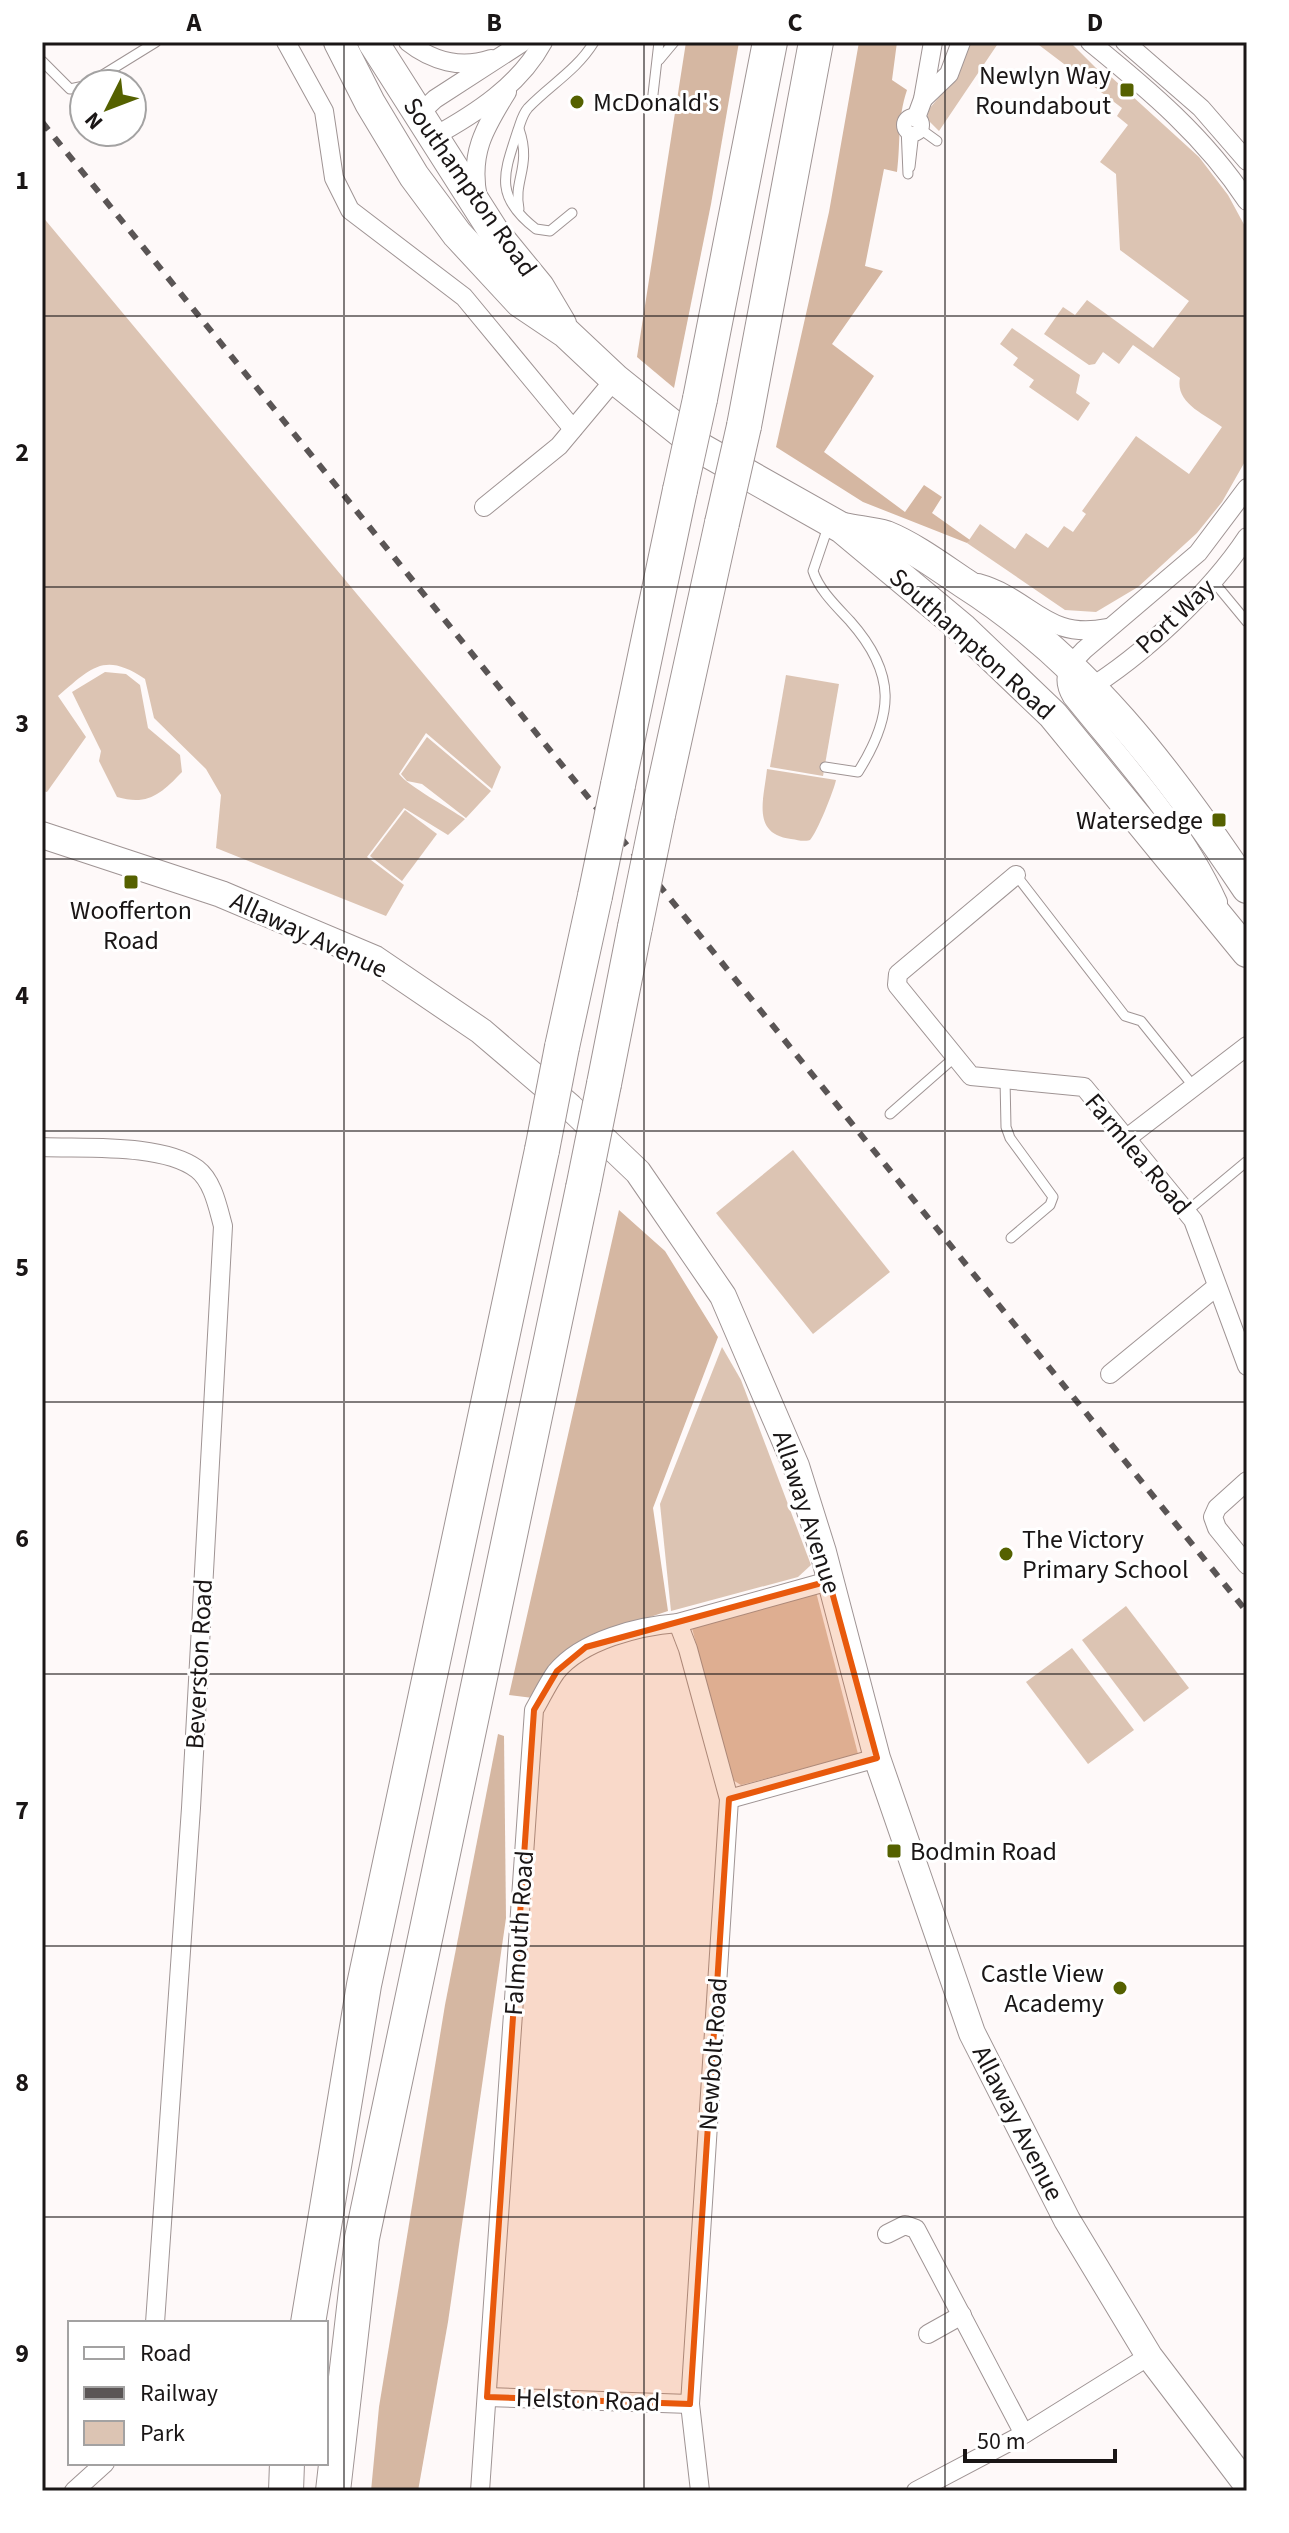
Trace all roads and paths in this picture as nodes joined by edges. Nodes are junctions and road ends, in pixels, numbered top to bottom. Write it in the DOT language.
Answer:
graph roads {
  1 [pos="156,42"];
  2 [pos="286,42"];
  3 [pos="339,42"];
  4 [pos="373,42"];
  5 [pos="408,42"];
  6 [pos="523,42"];
  7 [pos="543,42"];
  8 [pos="594,42"];
  9 [pos="659,42"];
  10 [pos="674,42"];
  11 [pos="770,42"];
  12 [pos="816,42"];
  13 [pos="933,42"];
  14 [pos="961,42"];
  15 [pos="1090,42"];
  16 [pos="1125,42"];
  17 [pos="499,56"];
  18 [pos="659,60"];
  19 [pos="42,61"];
  20 [pos="114,68"];
  21 [pos="515,80"];
  22 [pos="68,87"];
  23 [pos="923,99"];
  24 [pos="652,103"];
  25 [pos="914,126"];
  26 [pos="384,127"];
  27 [pos="519,129"];
  28 [pos="422,131"];
  29 [pos="937,141"];
  30 [pos="1247,161"];
  31 [pos="1247,201"];
  32 [pos="481,212"];
  33 [pos="519,212"];
  34 [pos="572,213"];
  35 [pos="507,288"];
  36 [pos="566,333"];
  37 [pos="615,379"];
  38 [pos="573,429"];
  39 [pos="1247,488"];
  40 [pos="484,507"];
  41 [pos="836,524"];
  42 [pos="1247,537"];
  43 [pos="953,576"];
  44 [pos="1213,581"];
  45 [pos="1247,622"];
  46 [pos="1111,627"];
  47 [pos="1071,664"];
  48 [pos="1023,684"];
  49 [pos="1082,692"];
  50 [pos="825,767"];
  51 [pos="42,835"];
  52 [pos="1016,875"];
  53 [pos="1247,888"];
  54 [pos="1229,927"];
  55 [pos="1247,952"];
  56 [pos="1247,1046"];
  57 [pos="955,1057"];
  58 [pos="1005,1080"];
  59 [pos="1194,1087"];
  60 [pos="890,1114"];
  61 [pos="1127,1138"];
  62 [pos="42,1147"];
  63 [pos="1246,1162"];
  64 [pos="1186,1212"];
  65 [pos="1011,1238"];
  66 [pos="1216,1287"];
  67 [pos="1246,1359"];
  68 [pos="1110,1374"];
  69 [pos="1247,1481"];
  70 [pos="1247,1565"];
  71 [pos="829,1581"];
  72 [pos="678,1623"];
  73 [pos="877,1758"];
  74 [pos="729,1799"];
  75 [pos="887,2234"];
  76 [pos="962,2315"];
  77 [pos="155,2321"];
  78 [pos="308,2321"];
  79 [pos="928,2334"];
  80 [pos="1149,2356"];
  81 [pos="487,2397"];
  82 [pos="690,2404"];
  83 [pos="1024,2434"];
  84 [pos="103,2465"];
  85 [pos="287,2465"];
  86 [pos="953,2484"];
  87 [pos="1247,2485"];
  88 [pos="84,2488"];
  89 [pos="286,2491"];
  90 [pos="333,2491"];
  91 [pos="480,2491"];
  92 [pos="700,2491"];
  93 [pos="916,2491"];
  1 -- 20 [label="lane"];
  2 -- 38 [label="street"];
  3 -- 26 [label="main road, Southampton Road"];
  4 -- 28 [label="main road, Southampton Road"];
  5 -- 17 [label="street"];
  6 -- 17 [label="street"];
  7 -- 21 [label="street"];
  8 -- 27 [label="lane"];
  9 -- 18 [label="lane"];
  10 -- 18 [label="lane"];
  11 -- 78 [label="highway, bridge"];
  12 -- 90 [label="highway, bridge"];
  13 -- 23 [label="street"];
  14 -- 23 [label="street"];
  15 -- 31 [label="street"];
  16 -- 30 [label="street"];
  17 -- 28 [label="street"];
  18 -- 24 [label="lane"];
  19 -- 22 [label="lane"];
  21 -- 28 [label="street"];
  21 -- 32 [label="street"];
  23 -- 25 [label="street"];
  25 -- 29 [label="lane"];
  26 -- 28 [label="main road"];
  26 -- 35 [label="main road, Southampton Road"];
  27 -- 33 [label="lane"];
  27 -- 33 [label="lane"];
  28 -- 32 [label="main road, Southampton Road"];
  28 -- 35 [label="main road"];
  32 -- 36 [label="main road, Southampton Road"];
  33 -- 34 [label="lane"];
  35 -- 36 [label="main road, Southampton Road"];
  36 -- 37 [label="main road, Southampton Road"];
  37 -- 38 [label="street"];
  37 -- 41 [label="main road, Southampton Road"];
  38 -- 40 [label="street"];
  39 -- 46 [label="street, Port Way"];
  41 -- 43 [label="main road, Southampton Road"];
  41 -- 48 [label="main road, Southampton Road"];
  41 -- 50 [label="lane"];
  42 -- 44 [label="street, Port Way"];
  43 -- 46 [label="street, Port Way"];
  43 -- 47 [label="main road, Southampton Road"];
  44 -- 45 [label="lane"];
  44 -- 49 [label="street, Port Way"];
  46 -- 47 [label="street, Port Way"];
  47 -- 49 [label="main road, Southampton Road"];
  48 -- 49 [label="street"];
  48 -- 54 [label="main road, Southampton Road"];
  49 -- 53 [label="main road, Southampton Road"];
  49 -- 54 [label="street"];
  51 -- 71 [label="street, Allaway Avenue"];
  52 -- 57 [label="street, Farmlea Road"];
  52 -- 59 [label="lane"];
  54 -- 55 [label="main road, Southampton Road"];
  56 -- 59 [label="street"];
  57 -- 58 [label="street, Farmlea Road"];
  57 -- 60 [label="lane"];
  58 -- 61 [label="street, Farmlea Road"];
  58 -- 65 [label="lane"];
  59 -- 61 [label="street"];
  61 -- 64 [label="street, Farmlea Road"];
  62 -- 77 [label="street, Beverston Road"];
  63 -- 64 [label="lane"];
  64 -- 66 [label="street, Farmlea Road"];
  66 -- 67 [label="street, Farmlea Road"];
  66 -- 68 [label="street"];
  69 -- 70 [label="street"];
  71 -- 72 [label="street, Falmouth Road"];
  71 -- 73 [label="street, Allaway Avenue"];
  72 -- 74 [label="street, Newbolt Road"];
  72 -- 81 [label="street, Falmouth Road"];
  73 -- 74 [label="street"];
  73 -- 80 [label="street, Allaway Avenue"];
  74 -- 82 [label="street, Newbolt Road"];
  75 -- 76 [label="street"];
  76 -- 79 [label="street"];
  76 -- 83 [label="street"];
  80 -- 83 [label="street"];
  80 -- 87 [label="street, Allaway Avenue"];
  81 -- 82 [label="street, Helston Road"];
  81 -- 91 [label="street, Falmouth Road"];
  82 -- 92 [label="street, Newbolt Road"];
  83 -- 86 [label="street"];
  84 -- 88 [label="street"];
  85 -- 89 [label="highway"];
  86 -- 93 [label="street"];
}
